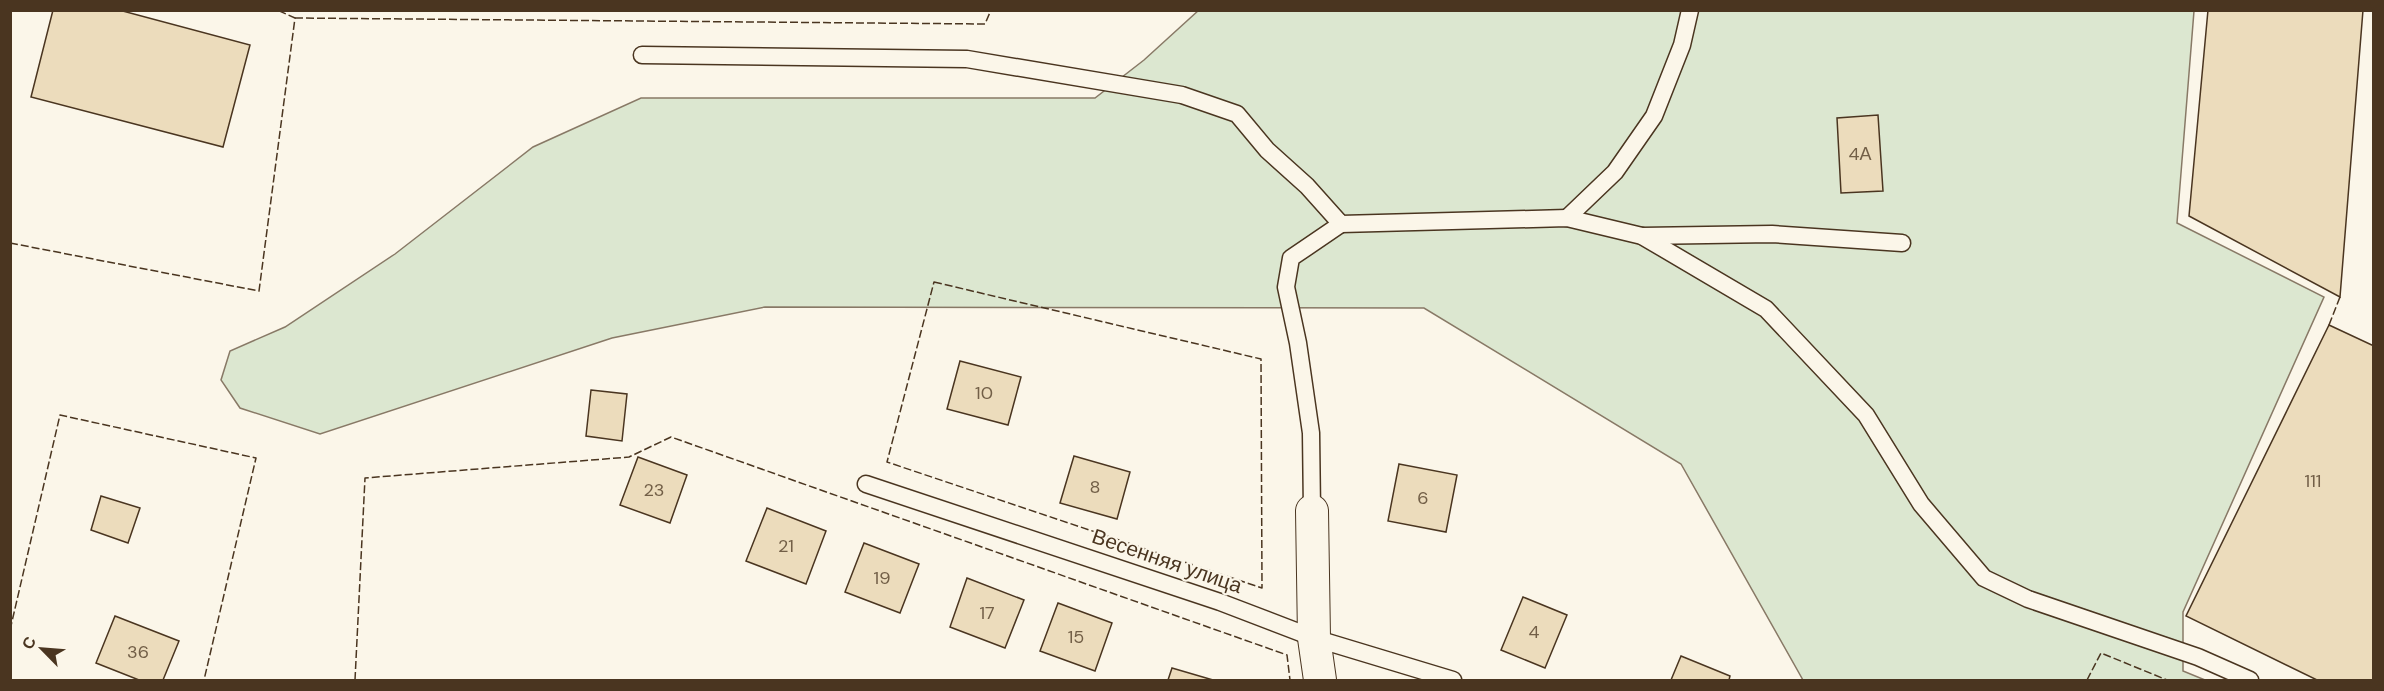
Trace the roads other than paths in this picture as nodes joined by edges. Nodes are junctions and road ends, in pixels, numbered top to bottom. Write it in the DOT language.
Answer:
graph roads {
  1 [pos="1690,10"];
  2 [pos="642,55"];
  3 [pos="1567,218"];
  4 [pos="1341,224"];
  5 [pos="1642,236"];
  6 [pos="1902,243"];
  7 [pos="866,484"];
  8 [pos="1312,512"];
  9 [pos="1314,638"];
  10 [pos="1320,681"];
  11 [pos="1453,681"];
  12 [pos="2250,681"];
  1 -- 3 [label="lane"];
  2 -- 4 [label="lane"];
  3 -- 4 [label="lane"];
  3 -- 5 [label="lane"];
  4 -- 8 [label="lane"];
  5 -- 6 [label="lane"];
  5 -- 12 [label="lane"];
  7 -- 9 [label="lane, Весенняя улица"];
  8 -- 9 [label="street"];
  9 -- 10 [label="street"];
  9 -- 11 [label="lane, Весенняя улица"];
}
